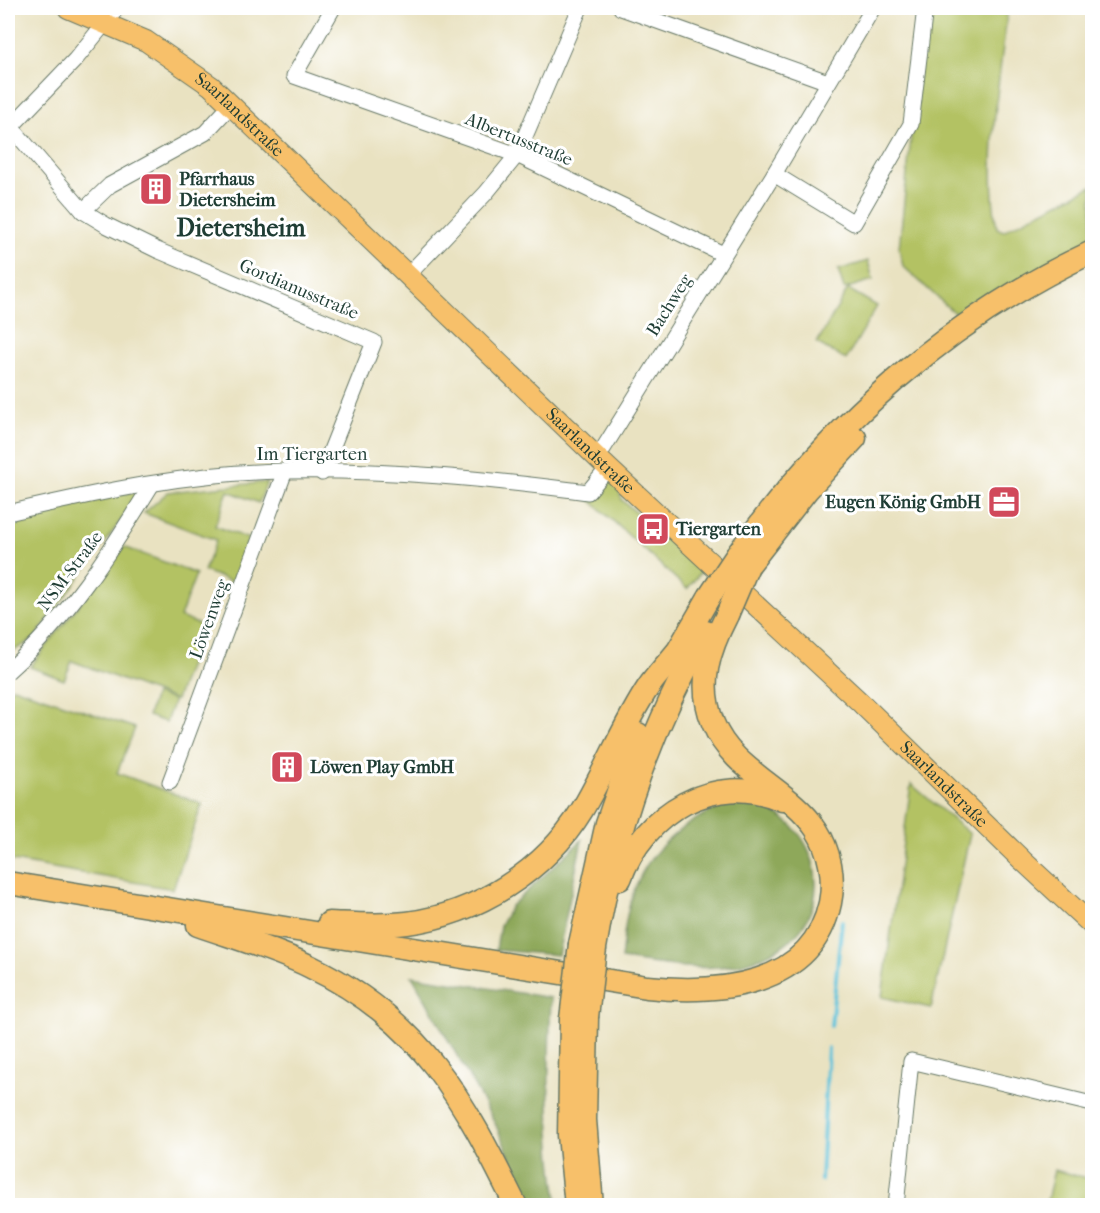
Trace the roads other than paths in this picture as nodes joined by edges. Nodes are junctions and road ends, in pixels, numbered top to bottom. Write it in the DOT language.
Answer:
graph roads {
  1 [pos="68,8"];
  2 [pos="333,8"];
  3 [pos="580,8"];
  4 [pos="621,8"];
  5 [pos="873,8"];
  6 [pos="925,8"];
  7 [pos="112,15"];
  8 [pos="828,82"];
  9 [pos="231,105"];
  10 [pos="9,129"];
  11 [pos="516,155"];
  12 [pos="774,174"];
  13 [pos="83,211"];
  14 [pos="1092,252"];
  15 [pos="723,254"];
  16 [pos="1092,267"];
  17 [pos="407,276"];
  18 [pos="603,463"];
  19 [pos="285,471"];
  20 [pos="322,473"];
  21 [pos="152,484"];
  22 [pos="8,513"];
  23 [pos="742,560"];
  24 [pos="718,607"];
  25 [pos="675,654"];
  26 [pos="8,671"];
  27 [pos="170,782"];
  28 [pos="802,813"];
  29 [pos="8,883"];
  30 [pos="143,905"];
  31 [pos="211,916"];
  32 [pos="1092,925"];
  33 [pos="591,942"];
  34 [pos="579,1018"];
  35 [pos="1092,1104"];
  36 [pos="899,1205"];
  37 [pos="516,1206"];
  38 [pos="576,1206"];
  39 [pos="592,1206"];
  1 -- 7 [label="main road, Saarlandstraße"];
  2 -- 11 [label="street, Albertusstraße"];
  3 -- 11 [label="street"];
  4 -- 8 [label="street"];
  5 -- 8 [label="street, Bachweg"];
  6 -- 12 [label="street"];
  7 -- 9 [label="main road, Saarlandstraße"];
  7 -- 10 [label="street"];
  8 -- 12 [label="street, Bachweg"];
  9 -- 13 [label="street"];
  9 -- 17 [label="main road, Saarlandstraße"];
  10 -- 13 [label="street, Gordianusstraße"];
  11 -- 15 [label="street, Albertusstraße"];
  11 -- 17 [label="street"];
  12 -- 15 [label="street, Bachweg"];
  13 -- 20 [label="street, Gordianusstraße"];
  14 -- 23 [label="highway"];
  15 -- 18 [label="street, Bachweg"];
  16 -- 23 [label="highway"];
  17 -- 18 [label="main road, Saarlandstraße"];
  18 -- 20 [label="street, Im Tiergarten"];
  18 -- 32 [label="main road, Saarlandstraße"];
  19 -- 20 [label="street, Im Tiergarten"];
  19 -- 21 [label="street, Im Tiergarten"];
  19 -- 27 [label="street, Löwenweg"];
  21 -- 22 [label="street, Im Tiergarten"];
  21 -- 26 [label="street, NSM-Straße"];
  23 -- 24 [label="highway, bridge"];
  24 -- 25 [label="highway"];
  24 -- 28 [label="highway"];
  24 -- 33 [label="highway"];
  25 -- 31 [label="highway"];
  25 -- 33 [label="highway"];
  28 -- 31 [label="highway"];
  28 -- 33 [label="highway"];
  29 -- 30 [label="highway"];
  30 -- 31 [label="highway"];
  30 -- 37 [label="highway"];
  33 -- 34 [label="highway, bridge"];
  34 -- 38 [label="highway"];
  34 -- 39 [label="highway"];
  35 -- 36 [label="street"];
}
